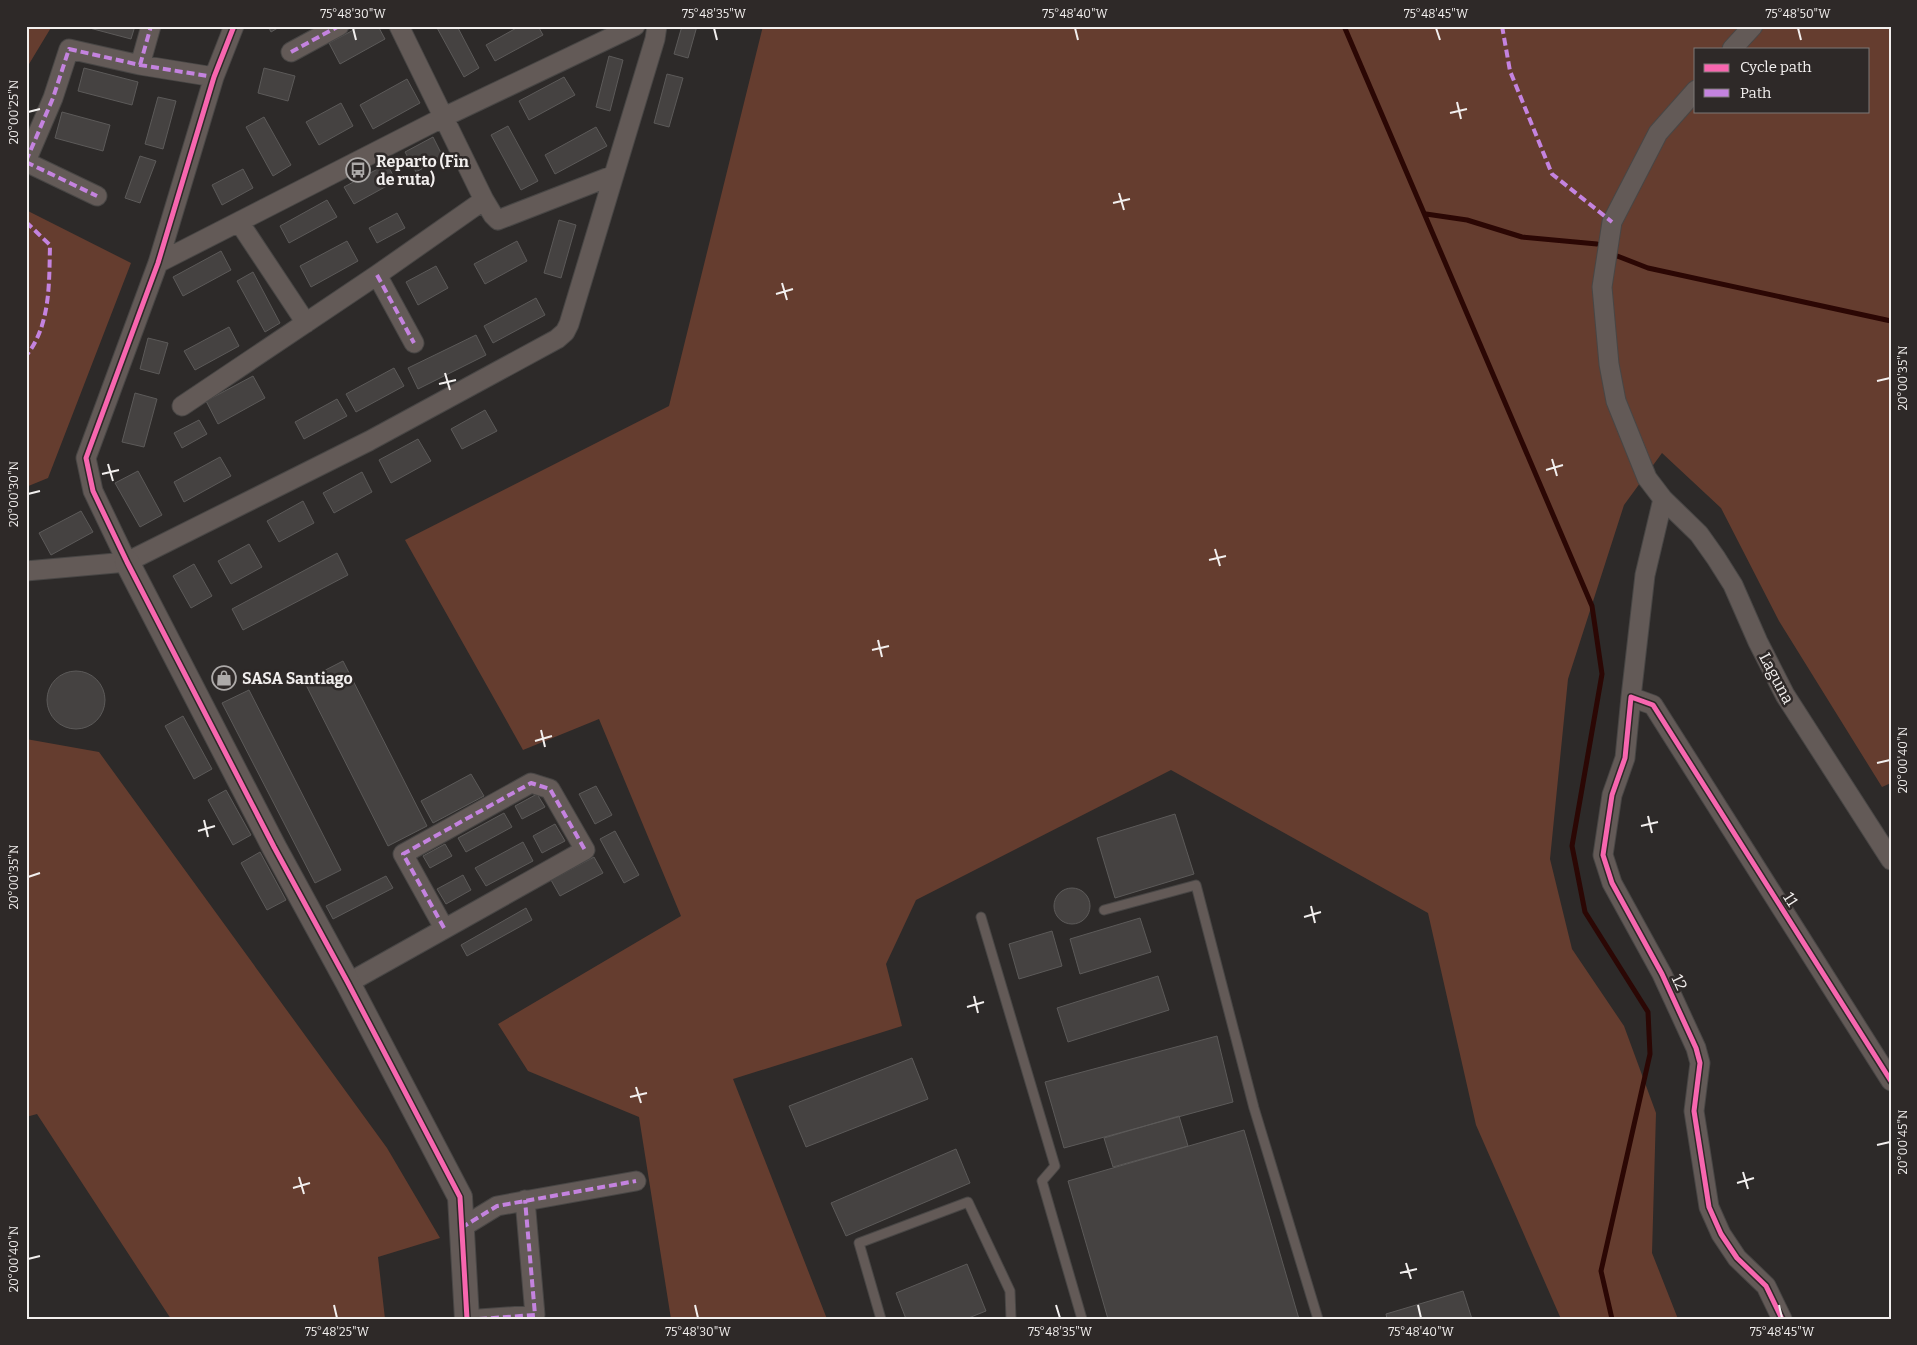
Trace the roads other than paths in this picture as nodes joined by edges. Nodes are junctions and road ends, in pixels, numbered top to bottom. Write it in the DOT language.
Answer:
graph roads {
  1 [pos="151,26"];
  2 [pos="234,26"];
  3 [pos="339,26"];
  4 [pos="399,26"];
  5 [pos="635,26"];
  6 [pos="657,26"];
  7 [pos="1753,26"];
  8 [pos="1733,48"];
  9 [pos="291,52"];
  10 [pos="140,66"];
  11 [pos="214,77"];
  12 [pos="1694,92"];
  13 [pos="444,117"];
  14 [pos="26,162"];
  15 [pos="614,175"];
  16 [pos="97,196"];
  17 [pos="484,200"];
  18 [pos="239,222"];
  19 [pos="158,263"];
  20 [pos="377,276"];
  21 [pos="306,323"];
  22 [pos="414,343"];
  23 [pos="182,406"];
  24 [pos="1663,499"];
  25 [pos="127,562"];
  26 [pos="26,571"];
  27 [pos="1631,697"];
  28 [pos="1891,860"];
  29 [pos="1104,910"];
  30 [pos="981,917"];
  31 [pos="444,928"];
  32 [pos="348,983"];
  33 [pos="1891,1082"];
  34 [pos="636,1181"];
  35 [pos="525,1200"];
  36 [pos="461,1228"];
  37 [pos="468,1319"];
  38 [pos="479,1319"];
  39 [pos="881,1319"];
  40 [pos="1011,1319"];
  41 [pos="1082,1319"];
  42 [pos="1318,1319"];
  43 [pos="1782,1319"];
  1 -- 10 [label="street"];
  2 -- 11 [label="street"];
  3 -- 9 [label="street"];
  4 -- 13 [label="street"];
  5 -- 13 [label="street"];
  6 -- 15 [label="street"];
  7 -- 8 [label="street"];
  10 -- 11 [label="street"];
  10 -- 14 [label="street"];
  11 -- 19 [label="street"];
  12 -- 24 [label="street, Laguna"];
  13 -- 17 [label="street"];
  13 -- 18 [label="street"];
  14 -- 16 [label="street"];
  15 -- 17 [label="street"];
  15 -- 25 [label="street"];
  17 -- 20 [label="street"];
  18 -- 19 [label="street"];
  18 -- 21 [label="street"];
  19 -- 25 [label="street"];
  20 -- 21 [label="street"];
  20 -- 22 [label="street"];
  21 -- 23 [label="street"];
  24 -- 27 [label="street, 12"];
  24 -- 28 [label="street, Laguna"];
  25 -- 26 [label="street"];
  25 -- 32 [label="street"];
  27 -- 33 [label="street, 11"];
  27 -- 43 [label="street, 12"];
  29 -- 42 [label="lane"];
  30 -- 41 [label="lane"];
  31 -- 31 [label="street"];
  31 -- 32 [label="street"];
  32 -- 36 [label="street"];
  34 -- 35 [label="street"];
  35 -- 36 [label="street"];
  35 -- 38 [label="street"];
  36 -- 37 [label="street"];
  39 -- 40 [label="lane"];
}
